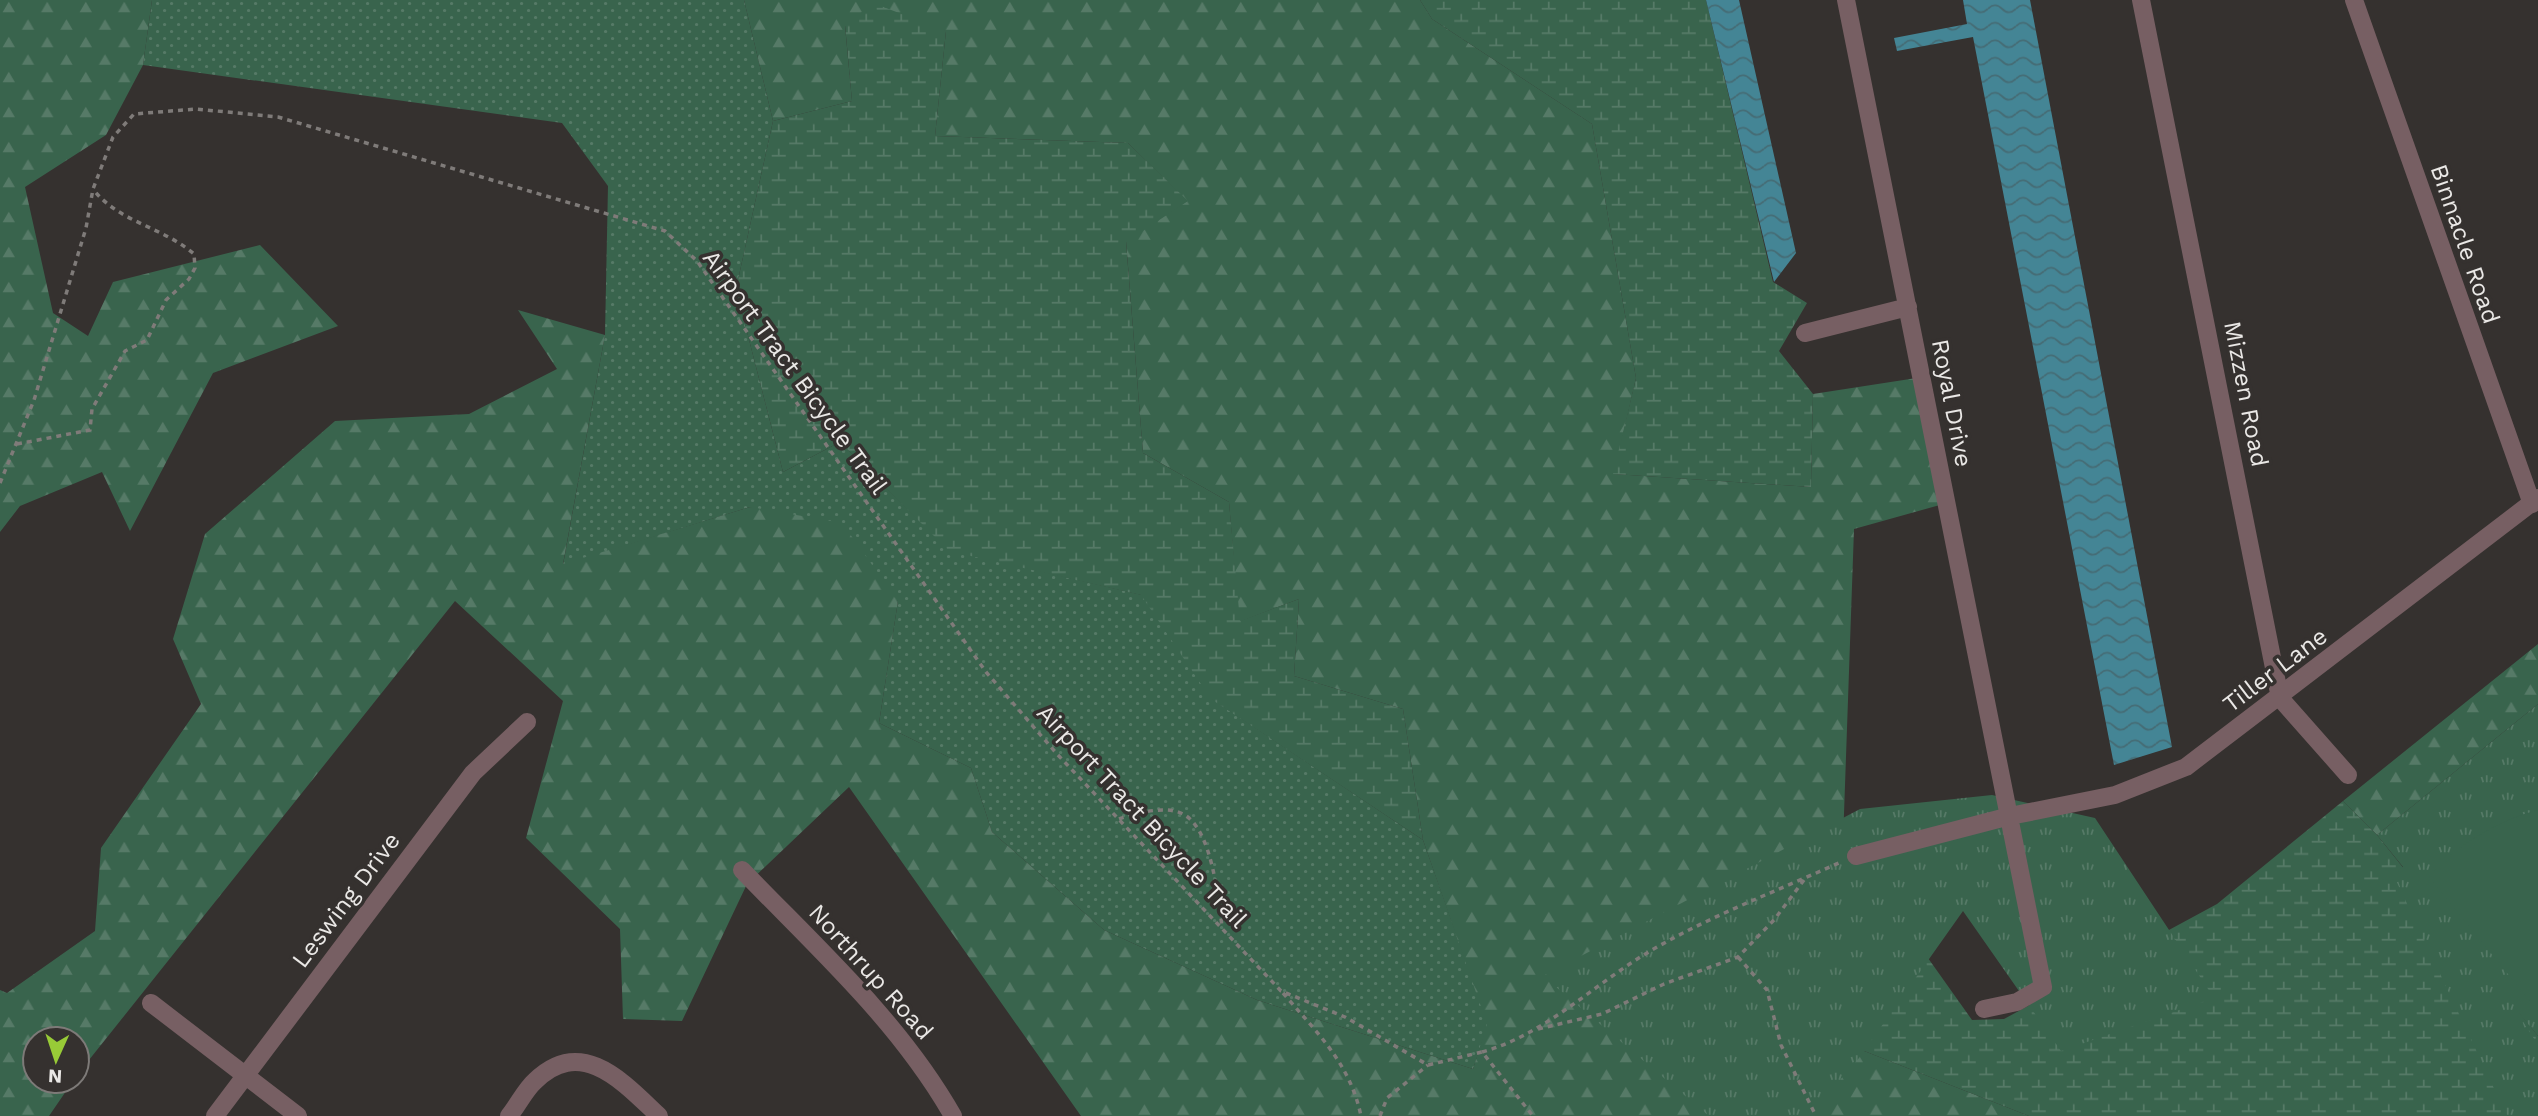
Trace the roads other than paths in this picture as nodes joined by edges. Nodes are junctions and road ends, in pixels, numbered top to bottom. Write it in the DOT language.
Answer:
graph roads {
  1 [pos="1846,0"];
  2 [pos="2141,0"];
  3 [pos="2354,0"];
  4 [pos="1908,307"];
  5 [pos="1805,333"];
  6 [pos="2535,501"];
  7 [pos="2280,698"];
  8 [pos="527,722"];
  9 [pos="2348,775"];
  10 [pos="2010,816"];
  11 [pos="1856,856"];
  12 [pos="742,870"];
  13 [pos="151,1003"];
  14 [pos="1984,1009"];
  15 [pos="245,1074"];
  16 [pos="215,1116"];
  17 [pos="298,1116"];
  18 [pos="509,1116"];
  19 [pos="659,1116"];
  20 [pos="953,1116"];
  1 -- 4 [label="street, Royal Drive"];
  2 -- 7 [label="street, Mizzen Road"];
  3 -- 6 [label="street, Binnacle Road"];
  4 -- 5 [label="street"];
  4 -- 10 [label="street, Royal Drive"];
  6 -- 7 [label="street, Tiller Lane"];
  7 -- 9 [label="street"];
  7 -- 10 [label="street, Tiller Lane"];
  8 -- 15 [label="street, Leswing Drive"];
  10 -- 11 [label="street, Tiller Lane"];
  10 -- 14 [label="street"];
  12 -- 20 [label="street, Northrup Road"];
  13 -- 15 [label="street"];
  15 -- 16 [label="street, Leswing Drive"];
  15 -- 17 [label="street"];
  18 -- 19 [label="street"];
}
